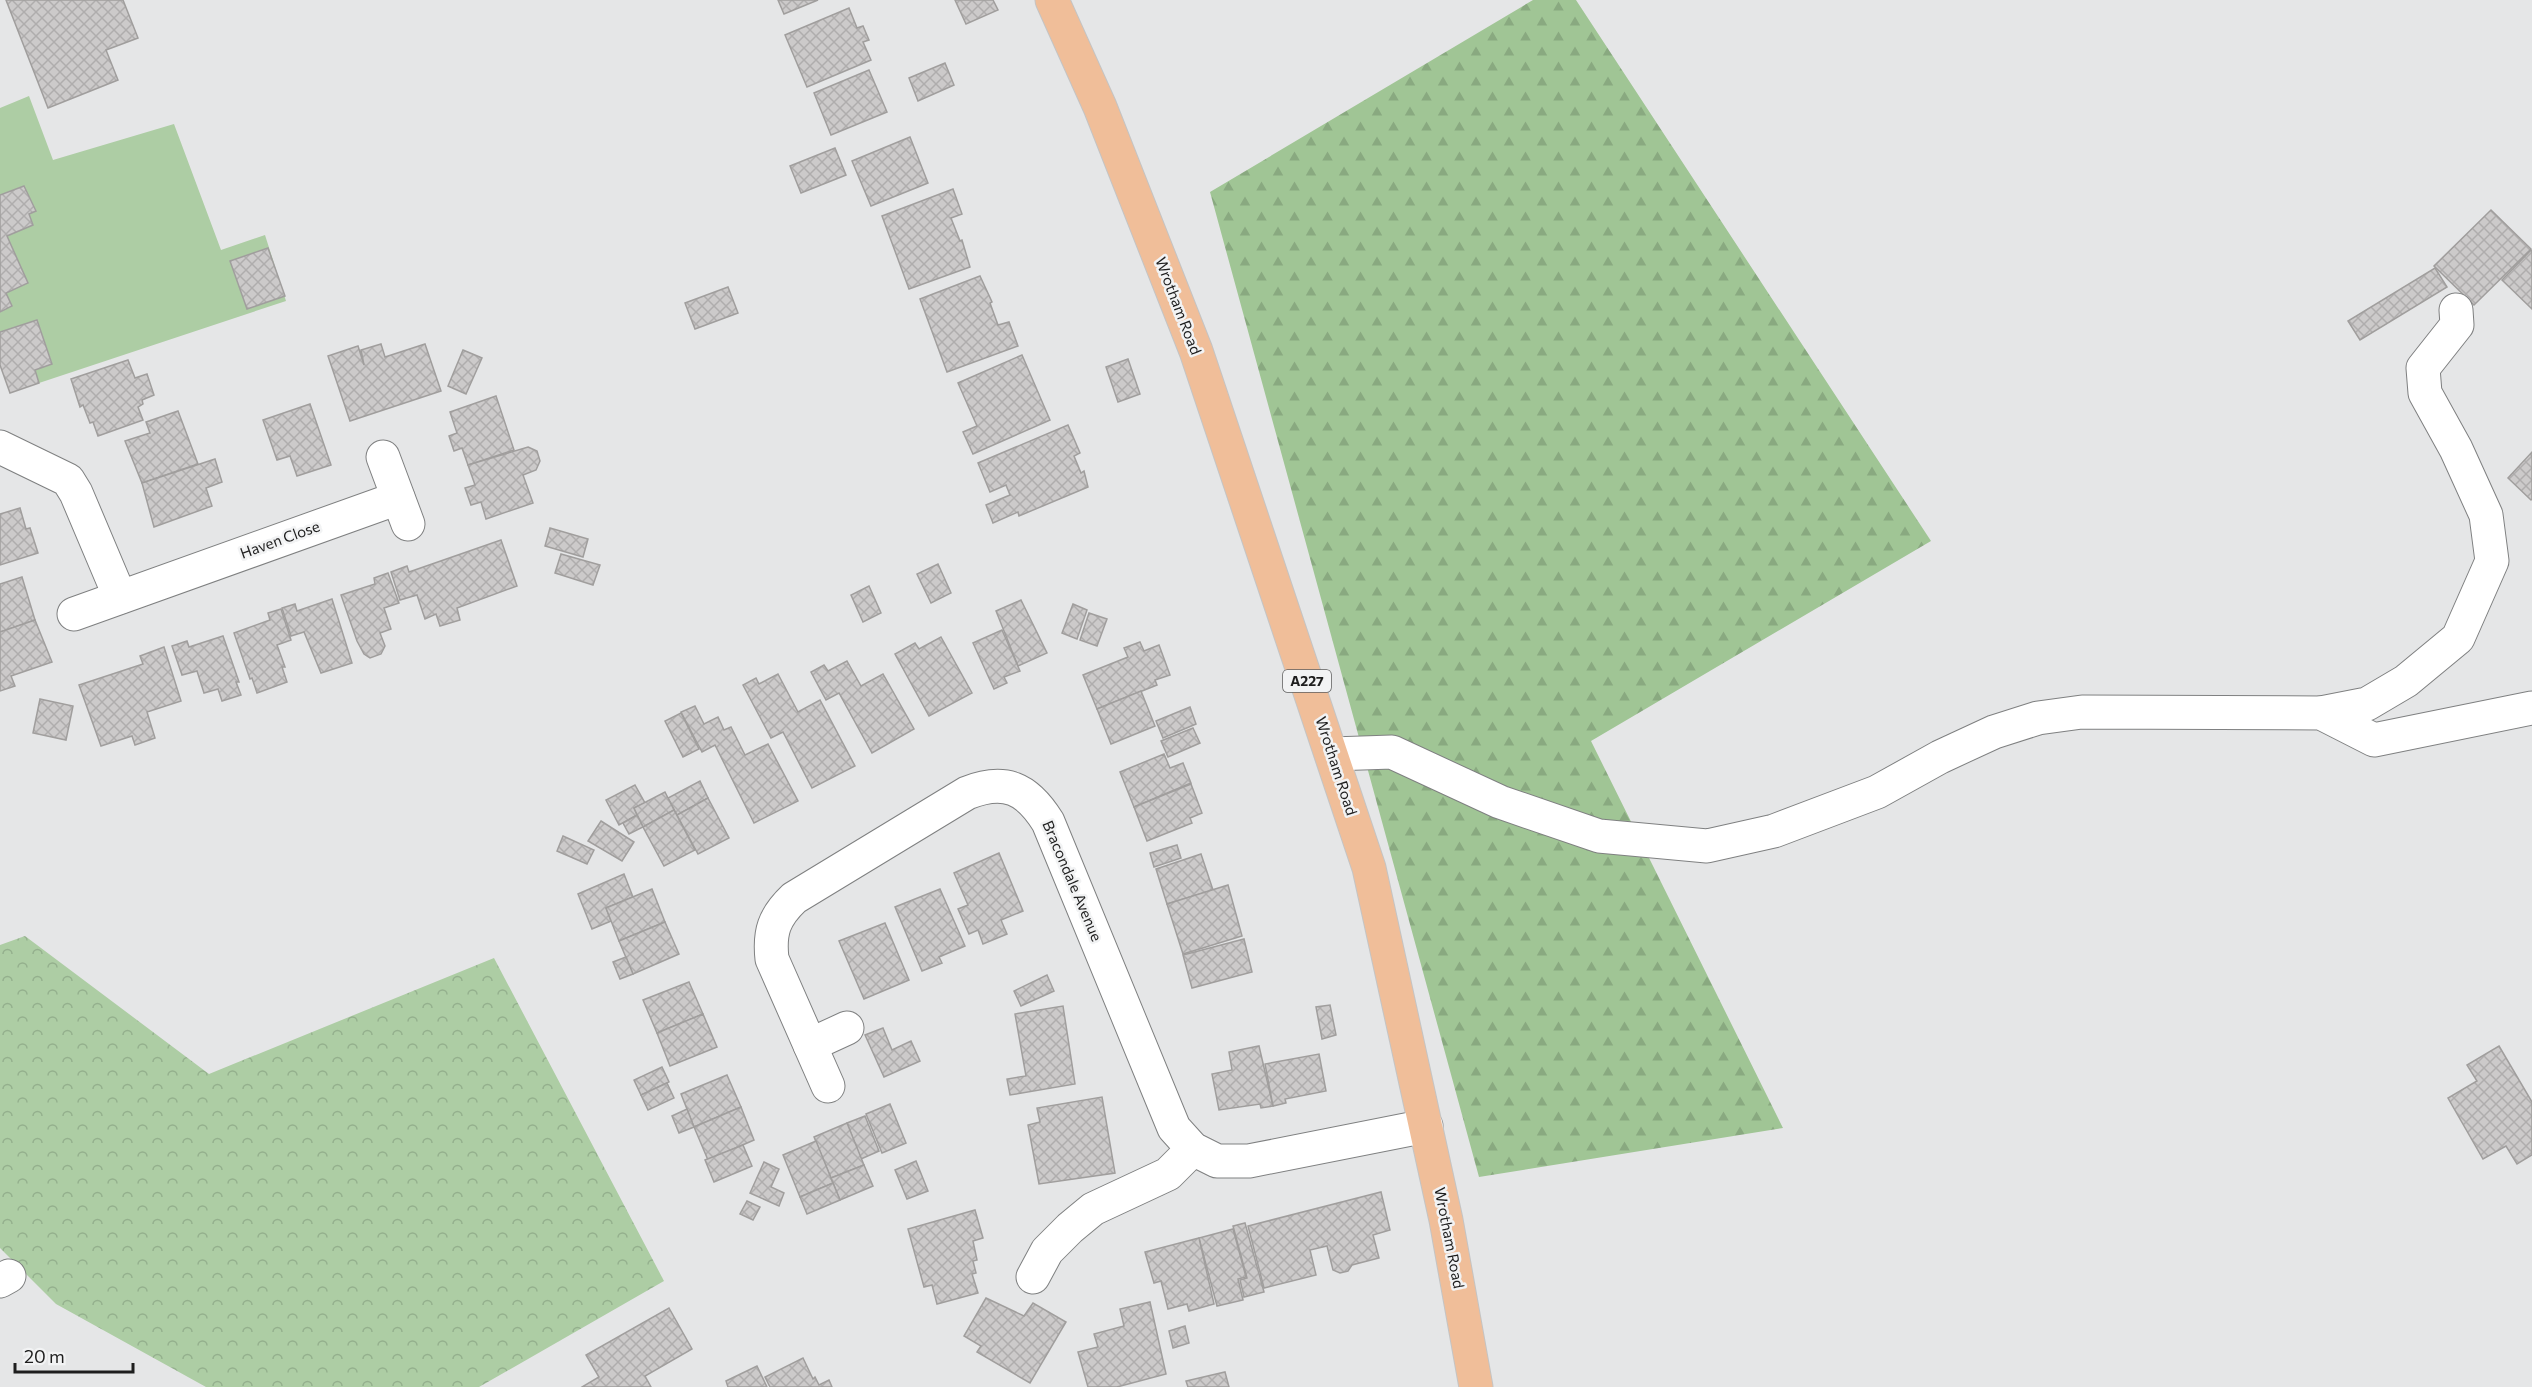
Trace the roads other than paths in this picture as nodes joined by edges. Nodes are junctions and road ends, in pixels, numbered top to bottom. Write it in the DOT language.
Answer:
graph roads {
  1 [pos="1052,0"];
  2 [pos="2456,310"];
  3 [pos="0,447"];
  4 [pos="383,457"];
  5 [pos="120,597"];
  6 [pos="74,614"];
  7 [pos="2532,708"];
  8 [pos="2321,713"];
  9 [pos="1332,754"];
  10 [pos="846,1028"];
  11 [pos="810,1045"];
  12 [pos="828,1086"];
  13 [pos="1426,1126"];
  14 [pos="1194,1149"];
  15 [pos="1034,1277"];
  16 [pos="1476,1387"];
  1 -- 9 [label="main road, Wrotham Road / A227"];
  2 -- 8 [label="street"];
  3 -- 5 [label="street"];
  4 -- 5 [label="street, Haven Close"];
  5 -- 6 [label="street, Haven Close"];
  7 -- 8 [label="street"];
  8 -- 9 [label="street"];
  9 -- 13 [label="main road, Wrotham Road / A227"];
  10 -- 11 [label="street"];
  11 -- 12 [label="street, Bracondale Avenue"];
  11 -- 14 [label="street, Bracondale Avenue"];
  13 -- 14 [label="street, Bracondale Avenue"];
  13 -- 16 [label="main road, Wrotham Road / A227"];
  14 -- 15 [label="street"];
}
